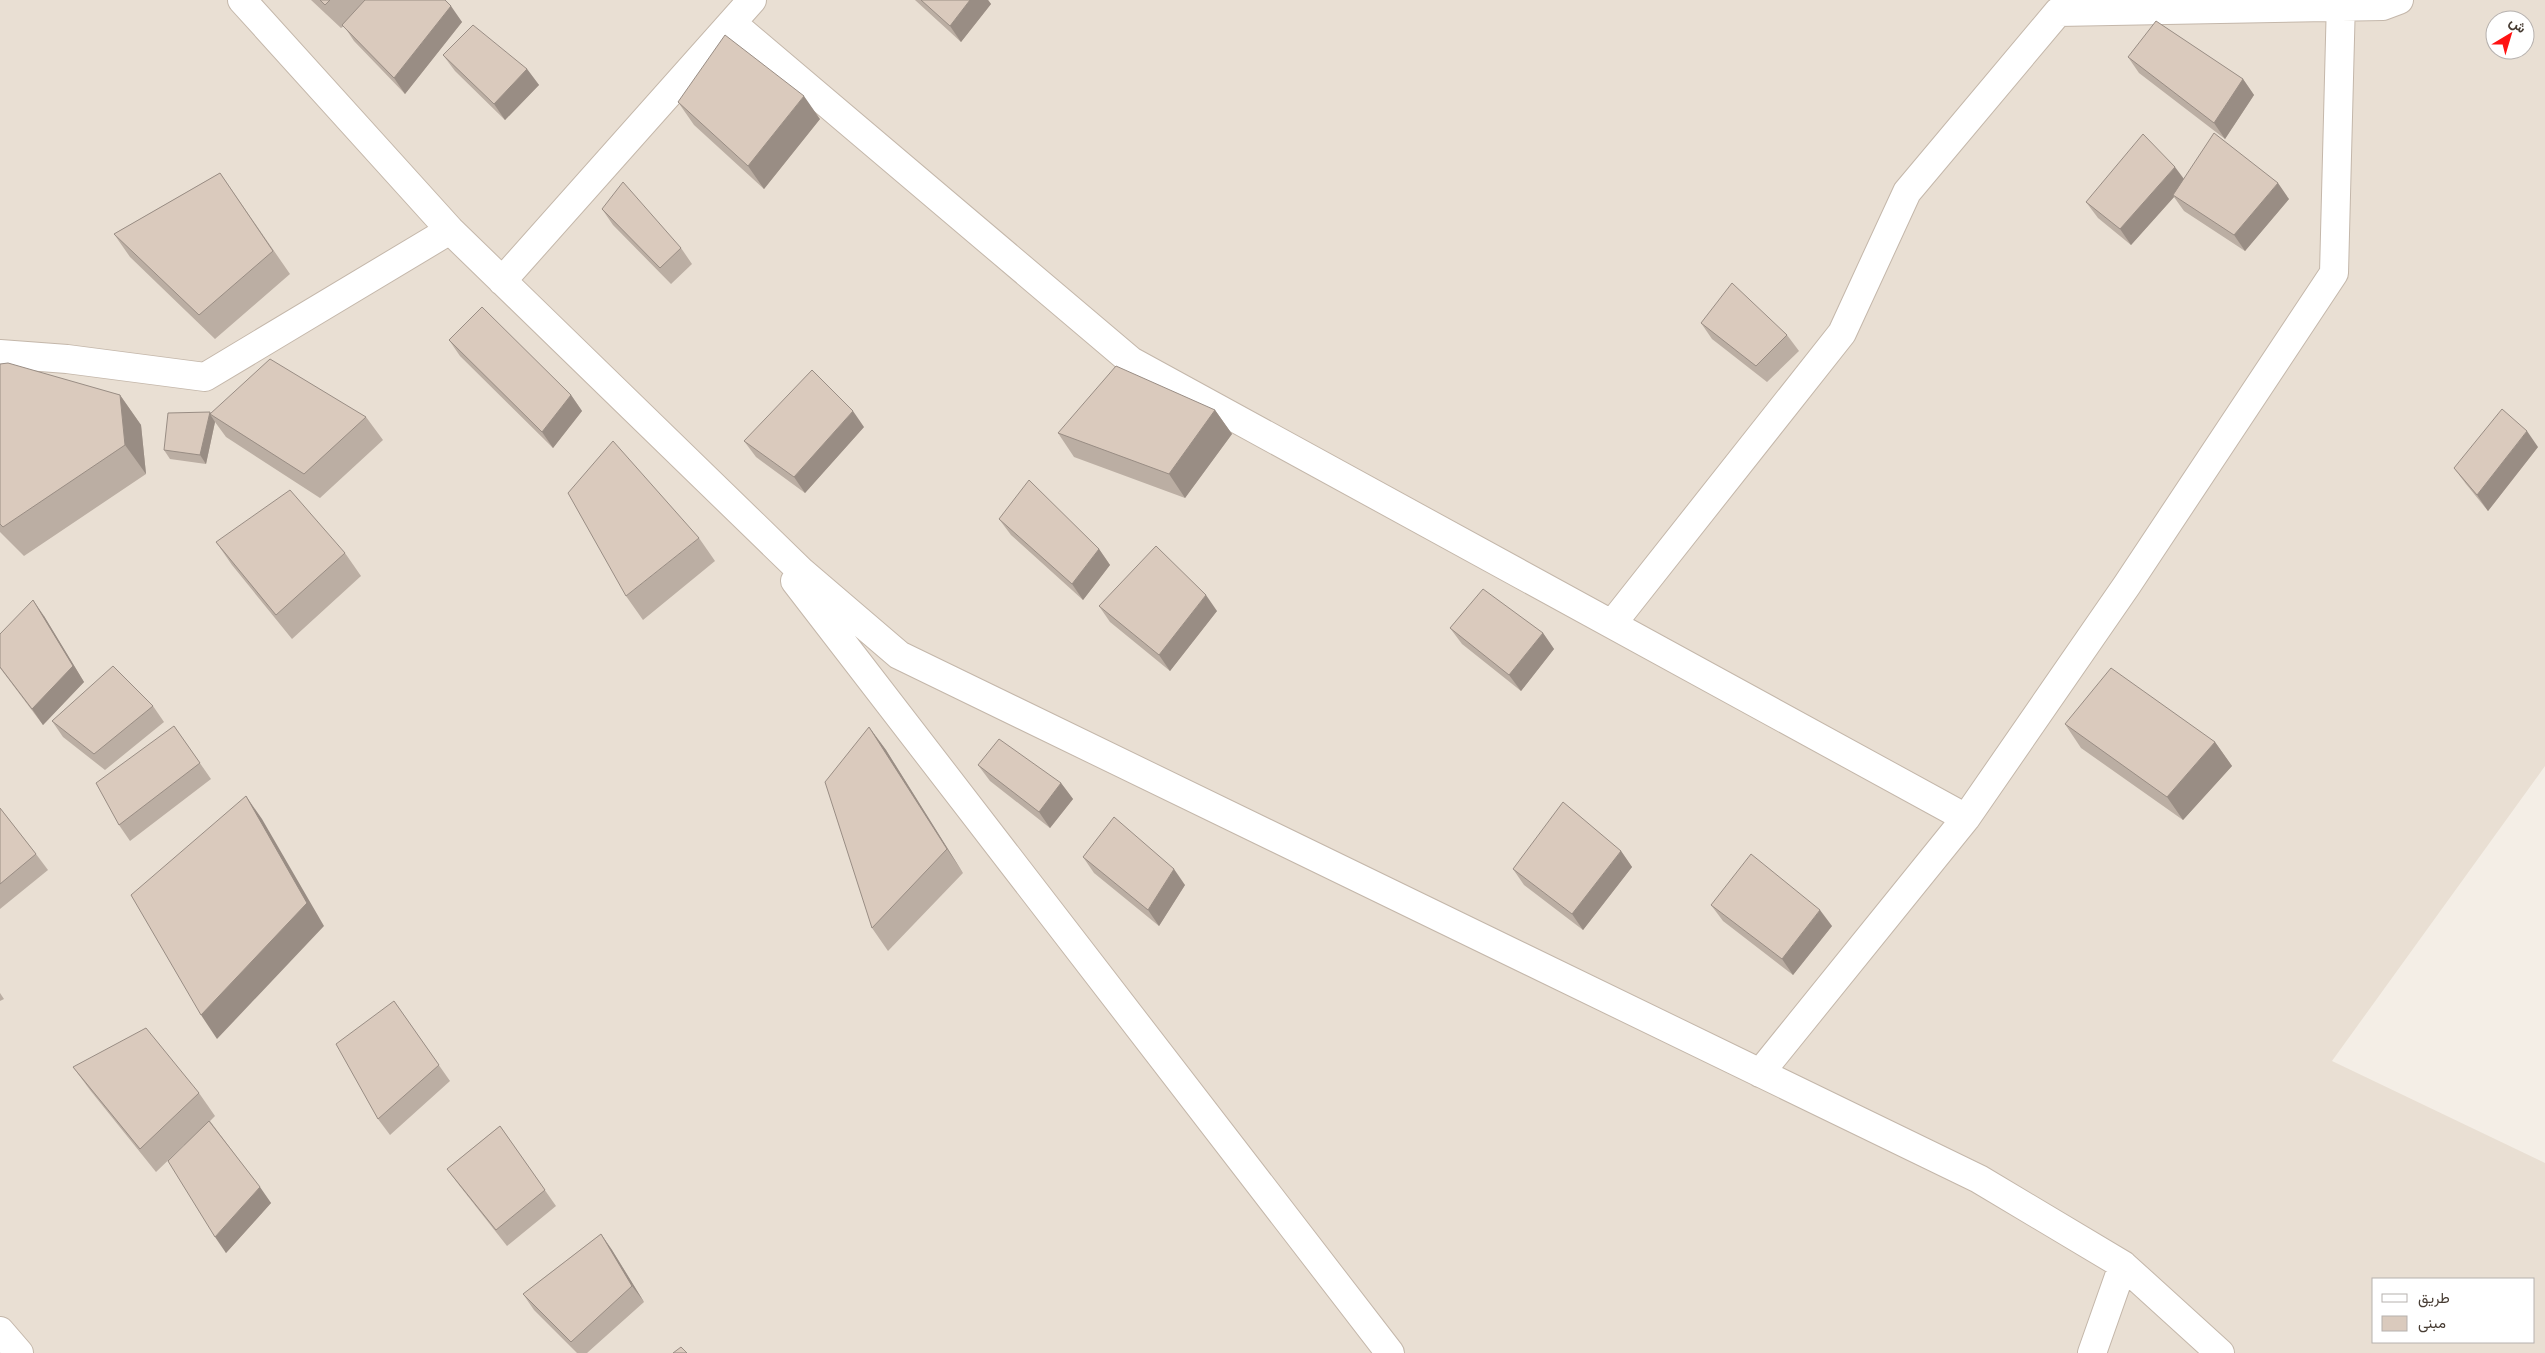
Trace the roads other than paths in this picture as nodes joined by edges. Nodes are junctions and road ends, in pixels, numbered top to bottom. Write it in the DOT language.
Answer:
graph roads {
  1 [pos="242,0"];
  2 [pos="752,0"];
  3 [pos="2399,0"];
  4 [pos="2341,3"];
  5 [pos="732,23"];
  6 [pos="450,230"];
  7 [pos="502,281"];
  8 [pos="0,354"];
  9 [pos="746,518"];
  10 [pos="1612,624"];
  11 [pos="1966,818"];
  12 [pos="1760,1073"];
  13 [pos="2123,1265"];
  14 [pos="0,1330"];
  15 [pos="18,1353"];
  16 [pos="1390,1353"];
  17 [pos="2092,1353"];
  18 [pos="2220,1353"];
  1 -- 6 [label="street"];
  2 -- 5 [label="street"];
  3 -- 4 [label="street"];
  4 -- 10 [label="street"];
  4 -- 11 [label="street"];
  5 -- 7 [label="street"];
  5 -- 10 [label="street"];
  6 -- 7 [label="street"];
  6 -- 8 [label="street"];
  7 -- 9 [label="street"];
  9 -- 12 [label="street"];
  9 -- 16 [label="street"];
  10 -- 11 [label="street"];
  11 -- 12 [label="street"];
  12 -- 13 [label="street"];
  13 -- 17 [label="street"];
  13 -- 18 [label="street"];
  14 -- 15 [label="street"];
}
